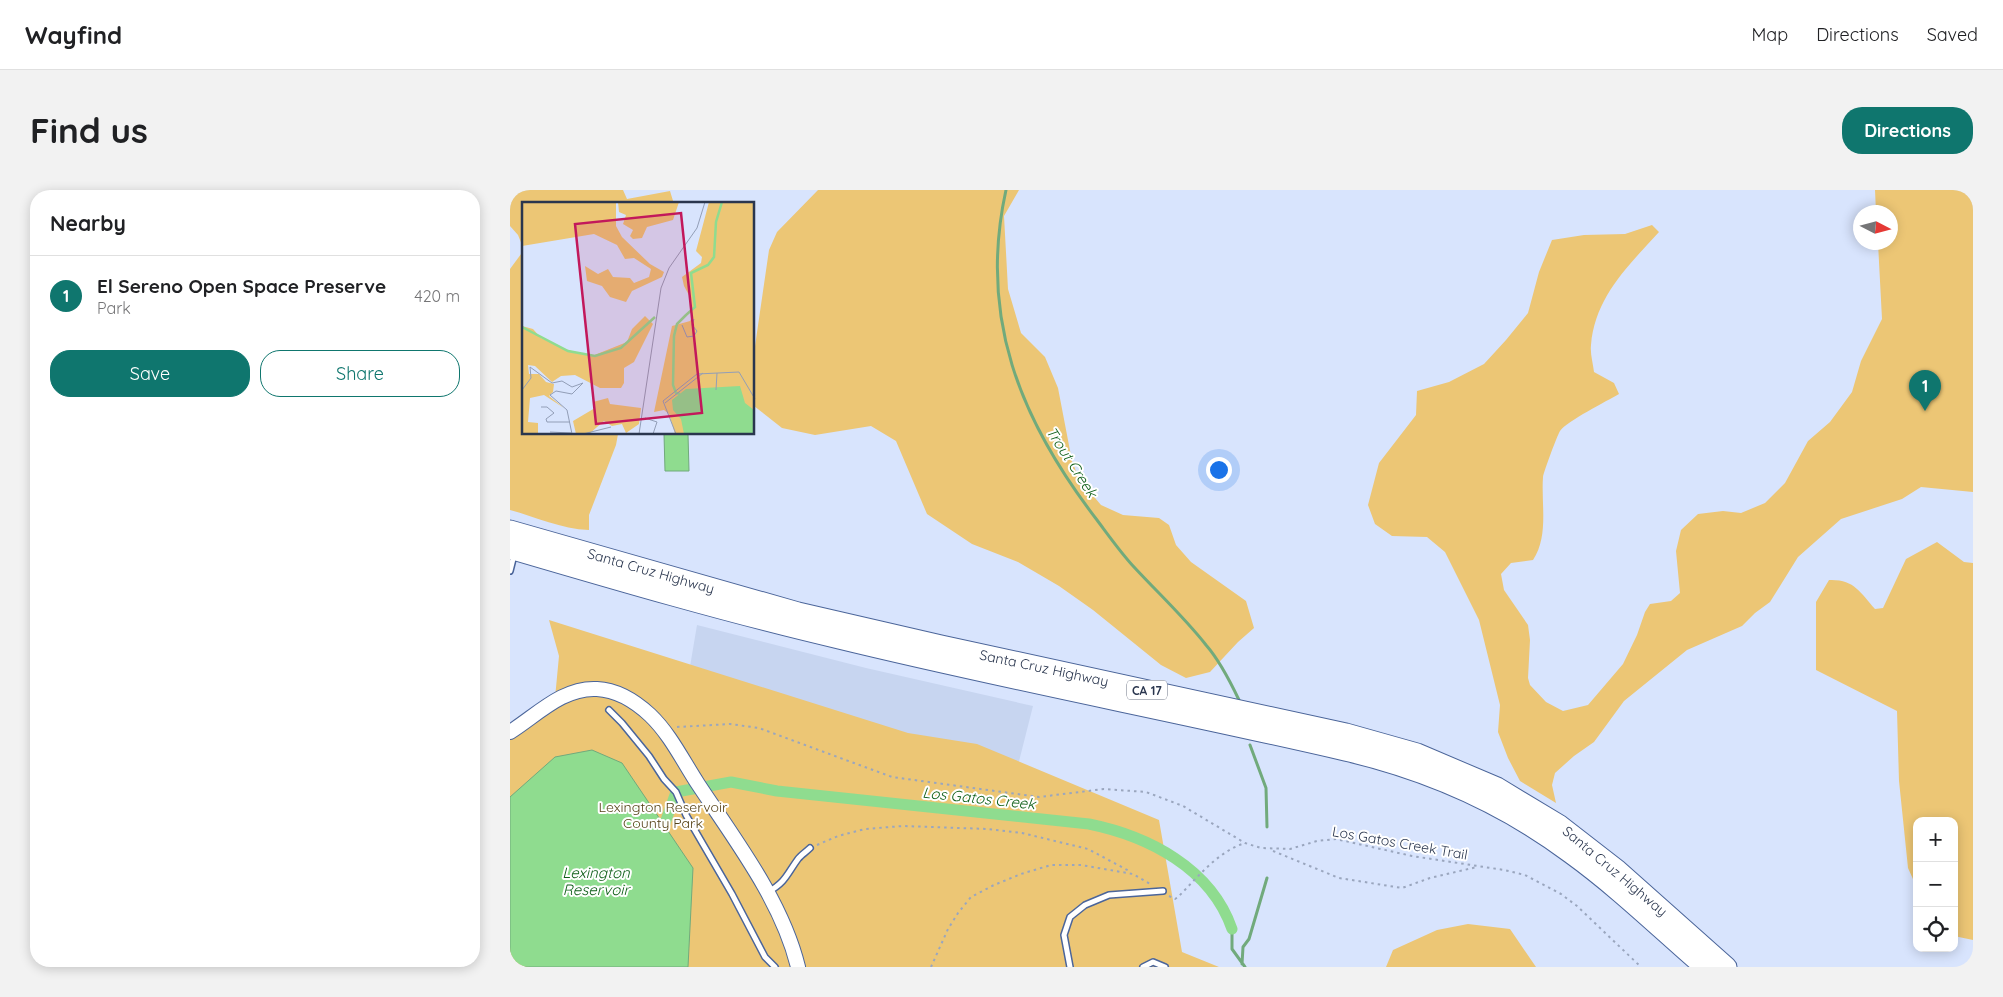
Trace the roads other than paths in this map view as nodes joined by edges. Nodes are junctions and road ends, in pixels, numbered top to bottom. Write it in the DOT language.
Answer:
graph roads {
  1 [pos="510,530"];
  2 [pos="513,550"];
  3 [pos="510,571"];
  4 [pos="609,710"];
  5 [pos="510,732"];
  6 [pos="810,848"];
  7 [pos="1163,891"];
  8 [pos="766,893"];
  9 [pos="775,967"];
  10 [pos="798,967"];
  11 [pos="1070,967"];
  12 [pos="1143,967"];
  13 [pos="1165,967"];
  14 [pos="1704,967"];
  15 [pos="1726,967"];
  1 -- 15 [label="highway, Santa Cruz Highway / CA 17"];
  2 -- 3 [label="lane"];
  2 -- 14 [label="highway, Santa Cruz Highway / CA 17"];
  4 -- 9 [label="lane"];
  5 -- 8 [label="street"];
  6 -- 8 [label="lane"];
  7 -- 11 [label="lane"];
  8 -- 10 [label="street"];
  12 -- 13 [label="lane"];
}
